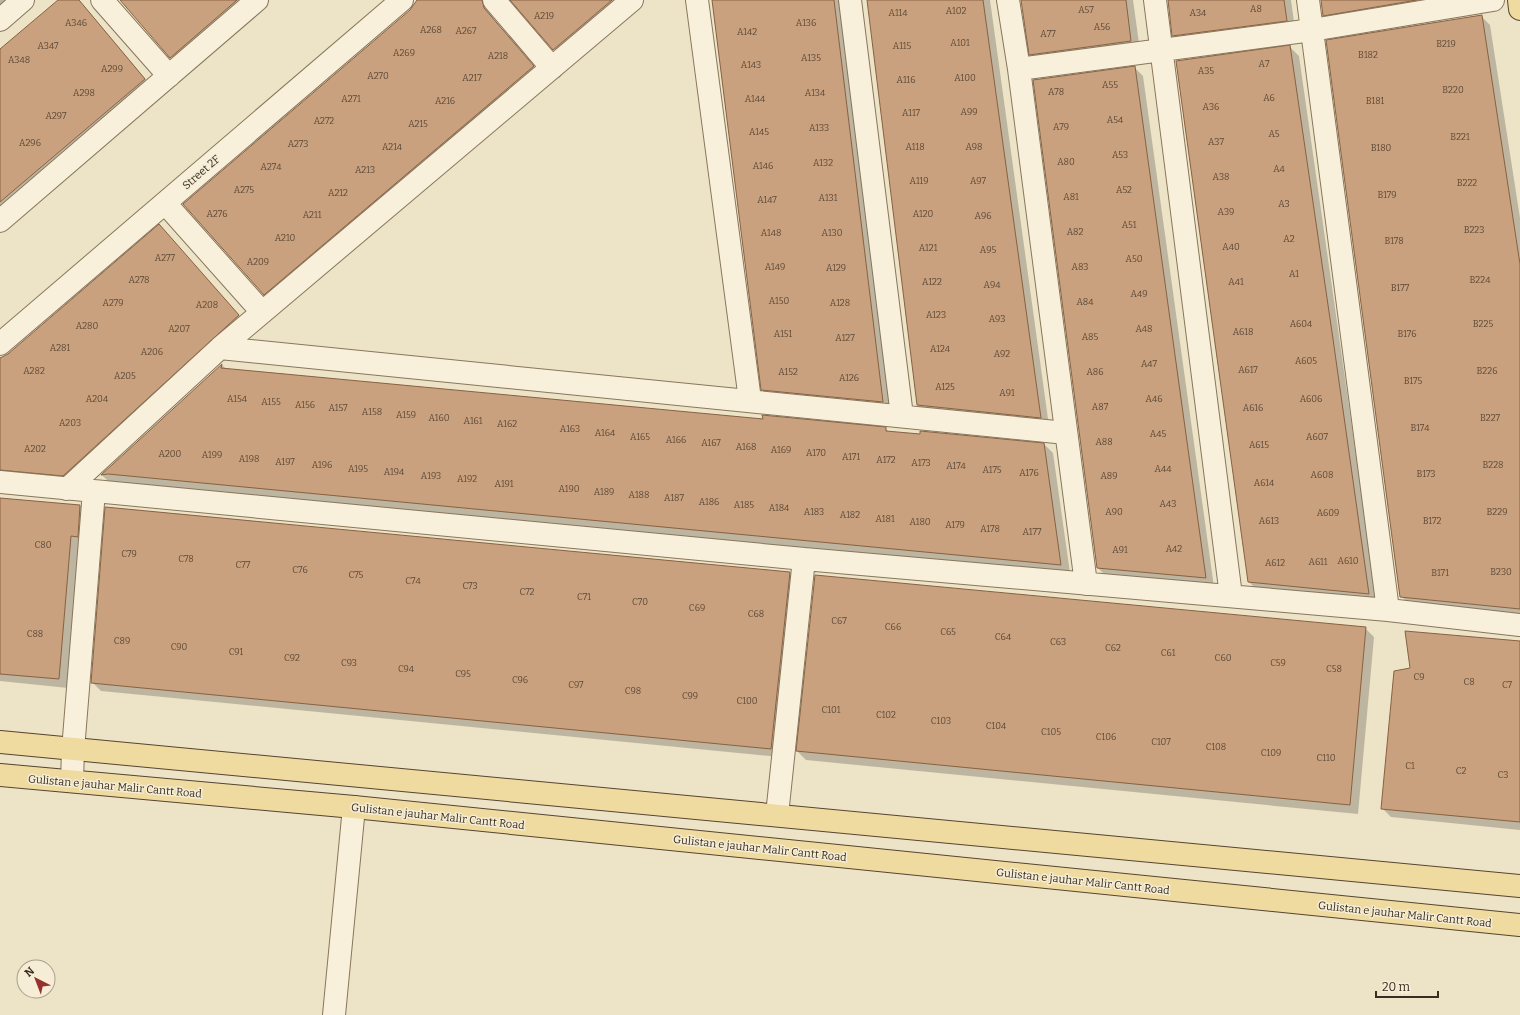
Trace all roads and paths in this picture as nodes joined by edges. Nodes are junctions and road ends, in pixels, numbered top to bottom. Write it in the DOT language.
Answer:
graph roads {
  1 [pos="23,0"];
  2 [pos="102,0"];
  3 [pos="257,0"];
  4 [pos="402,0"];
  5 [pos="494,0"];
  6 [pos="632,0"];
  7 [pos="697,0"];
  8 [pos="850,0"];
  9 [pos="1008,0"];
  10 [pos="1155,0"];
  11 [pos="1308,0"];
  12 [pos="1493,0"];
  13 [pos="1519,0"];
  14 [pos="1520,9"];
  15 [pos="0,20"];
  16 [pos="1312,30"];
  17 [pos="1162,50"];
  18 [pos="552,68"];
  19 [pos="1019,69"];
  20 [pos="169,76"];
  21 [pos="165,203"];
  22 [pos="0,221"];
  23 [pos="262,312"];
  24 [pos="0,344"];
  25 [pos="220,348"];
  26 [pos="750,400"];
  27 [pos="902,416"];
  28 [pos="1066,433"];
  29 [pos="0,482"];
  30 [pos="67,489"];
  31 [pos="94,491"];
  32 [pos="804,559"];
  33 [pos="1086,584"];
  34 [pos="1230,596"];
  35 [pos="1388,610"];
  36 [pos="1520,625"];
  37 [pos="0,742"];
  38 [pos="73,750"];
  39 [pos="0,775"];
  40 [pos="72,781"];
  41 [pos="354,807"];
  42 [pos="778,815"];
  43 [pos="1520,886"];
  44 [pos="1520,925"];
  45 [pos="334,1015"];
  1 -- 15 [label="street"];
  2 -- 20 [label="street"];
  3 -- 20 [label="street"];
  4 -- 21 [label="street, Street 2F"];
  5 -- 18 [label="street"];
  6 -- 18 [label="street"];
  7 -- 26 [label="street"];
  8 -- 27 [label="street"];
  9 -- 19 [label="street"];
  10 -- 17 [label="street"];
  11 -- 16 [label="street"];
  12 -- 16 [label="street"];
  13 -- 14 [label="main road"];
  16 -- 17 [label="street"];
  16 -- 35 [label="street"];
  17 -- 19 [label="street"];
  17 -- 34 [label="street"];
  18 -- 23 [label="street"];
  19 -- 28 [label="street"];
  20 -- 22 [label="street"];
  21 -- 23 [label="street"];
  21 -- 24 [label="street, Street 2F"];
  23 -- 25 [label="street"];
  25 -- 26 [label="street"];
  25 -- 30 [label="street"];
  26 -- 27 [label="street"];
  27 -- 28 [label="street"];
  28 -- 33 [label="street"];
  29 -- 30 [label="street"];
  30 -- 31 [label="street"];
  31 -- 32 [label="street"];
  31 -- 38 [label="street"];
  32 -- 33 [label="street"];
  32 -- 42 [label="street"];
  33 -- 34 [label="street"];
  34 -- 35 [label="street"];
  35 -- 36 [label="street"];
  37 -- 38 [label="main road"];
  38 -- 40 [label="street"];
  38 -- 42 [label="main road"];
  39 -- 40 [label="main road, Gulistan e jauhar Malir Cantt Road"];
  40 -- 41 [label="main road, Gulistan e jauhar Malir Cantt Road"];
  41 -- 44 [label="main road, Gulistan e jauhar Malir Cantt Road"];
  41 -- 45 [label="street"];
  42 -- 43 [label="main road"];
}
